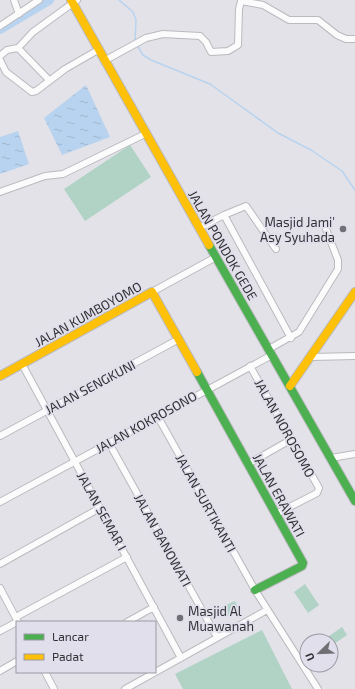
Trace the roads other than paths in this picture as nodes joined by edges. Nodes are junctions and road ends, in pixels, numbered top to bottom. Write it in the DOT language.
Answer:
graph roads {
  1 [pos="14,0"];
  2 [pos="39,0"];
  3 [pos="74,1"];
  4 [pos="19,14"];
  5 [pos="0,26"];
  6 [pos="355,39"];
  7 [pos="18,48"];
  8 [pos="98,50"];
  9 [pos="0,56"];
  10 [pos="0,60"];
  11 [pos="104,61"];
  12 [pos="49,80"];
  13 [pos="147,133"];
  14 [pos="0,192"];
  15 [pos="224,215"];
  16 [pos="199,228"];
  17 [pos="326,229"];
  18 [pos="276,249"];
  19 [pos="216,257"];
  20 [pos="152,292"];
  21 [pos="355,292"];
  22 [pos="291,338"];
  23 [pos="179,339"];
  24 [pos="270,352"];
  25 [pos="355,356"];
  26 [pos="311,357"];
  27 [pos="22,364"];
  28 [pos="250,366"];
  29 [pos="0,376"];
  30 [pos="290,382"];
  31 [pos="207,389"];
  32 [pos="47,411"];
  33 [pos="158,417"];
  34 [pos="0,436"];
  35 [pos="292,439"];
  36 [pos="109,443"];
  37 [pos="355,454"];
  38 [pos="331,458"];
  39 [pos="75,461"];
  40 [pos="248,464"];
  41 [pos="355,501"];
  42 [pos="0,502"];
  43 [pos="100,508"];
  44 [pos="276,514"];
  45 [pos="127,557"];
  46 [pos="0,564"];
  47 [pos="0,588"];
  48 [pos="255,590"];
  49 [pos="154,607"];
  50 [pos="267,610"];
  51 [pos="17,621"];
  52 [pos="128,621"];
  53 [pos="16,622"];
  54 [pos="0,631"];
  55 [pos="217,637"];
  56 [pos="181,658"];
  57 [pos="16,662"];
  58 [pos="0,671"];
  59 [pos="156,672"];
  60 [pos="45,673"];
  61 [pos="154,673"];
  62 [pos="51,688"];
  63 [pos="125,689"];
  64 [pos="318,689"];
  1 -- 4 [label="street"];
  2 -- 4 [label="street"];
  3 -- 7 [label="street"];
  3 -- 8 [label="main road, JALAN PONDOK GEDE"];
  4 -- 5 [label="street"];
  6 -- 11 [label="street"];
  7 -- 9 [label="street"];
  7 -- 12 [label="street"];
  8 -- 11 [label="main road, JALAN PONDOK GEDE"];
  8 -- 12 [label="street"];
  10 -- 12 [label="street"];
  11 -- 13 [label="main road, JALAN PONDOK GEDE"];
  13 -- 14 [label="street"];
  13 -- 16 [label="main road, JALAN PONDOK GEDE"];
  15 -- 16 [label="street"];
  15 -- 18 [label="street"];
  15 -- 22 [label="street"];
  16 -- 19 [label="main road, JALAN PONDOK GEDE"];
  17 -- 22 [label="street"];
  19 -- 20 [label="street"];
  19 -- 24 [label="main road, JALAN PONDOK GEDE"];
  20 -- 23 [label="main road, JALAN KUMBOYOMO"];
  20 -- 27 [label="main road, JALAN KUMBOYOMO"];
  21 -- 26 [label="main road"];
  22 -- 24 [label="street, JALAN KOKROSONO"];
  23 -- 31 [label="main road, JALAN KUMBOYOMO"];
  23 -- 32 [label="street, JALAN SENGKUNI"];
  24 -- 28 [label="street, JALAN KOKROSONO"];
  24 -- 30 [label="main road, JALAN PONDOK GEDE"];
  25 -- 26 [label="street"];
  26 -- 30 [label="main road"];
  27 -- 29 [label="main road, JALAN KUMBOYOMO"];
  27 -- 32 [label="street, JALAN SEMAR I"];
  28 -- 31 [label="street, JALAN KOKROSONO"];
  28 -- 35 [label="street, JALAN NOROSOMO"];
  30 -- 38 [label="main road, JALAN PONDOK GEDE"];
  31 -- 33 [label="street, JALAN KOKROSONO"];
  31 -- 40 [label="main road, JALAN ERAWATI"];
  32 -- 34 [label="street, JALAN SENGKUNI"];
  32 -- 39 [label="street, JALAN SEMAR I"];
  33 -- 36 [label="street, JALAN KOKROSONO"];
  33 -- 48 [label="street, JALAN SURTIKANTI"];
  35 -- 40 [label="street"];
  35 -- 44 [label="street, JALAN NOROSOMO"];
  36 -- 39 [label="street, JALAN KOKROSONO"];
  36 -- 55 [label="street, JALAN BANOWATI"];
  37 -- 38 [label="street"];
  38 -- 41 [label="main road, JALAN PONDOK GEDE"];
  39 -- 42 [label="street, JALAN KOKROSONO"];
  39 -- 43 [label="street, JALAN SEMAR I"];
  40 -- 44 [label="main road, JALAN ERAWATI"];
  43 -- 45 [label="street, JALAN SEMAR I"];
  43 -- 46 [label="street"];
  44 -- 48 [label="main road, JALAN ERAWATI"];
  45 -- 49 [label="street, JALAN SEMAR I"];
  45 -- 51 [label="street"];
  47 -- 51 [label="street"];
  48 -- 50 [label="street, JALAN SURTIKANTI"];
  49 -- 52 [label="street"];
  49 -- 56 [label="street, JALAN SEMAR I"];
  50 -- 55 [label="street"];
  50 -- 64 [label="street, JALAN SURTIKANTI"];
  53 -- 54 [label="street"];
  55 -- 56 [label="street"];
  56 -- 59 [label="street"];
  57 -- 58 [label="street"];
  60 -- 62 [label="street"];
  61 -- 63 [label="street"];
}
